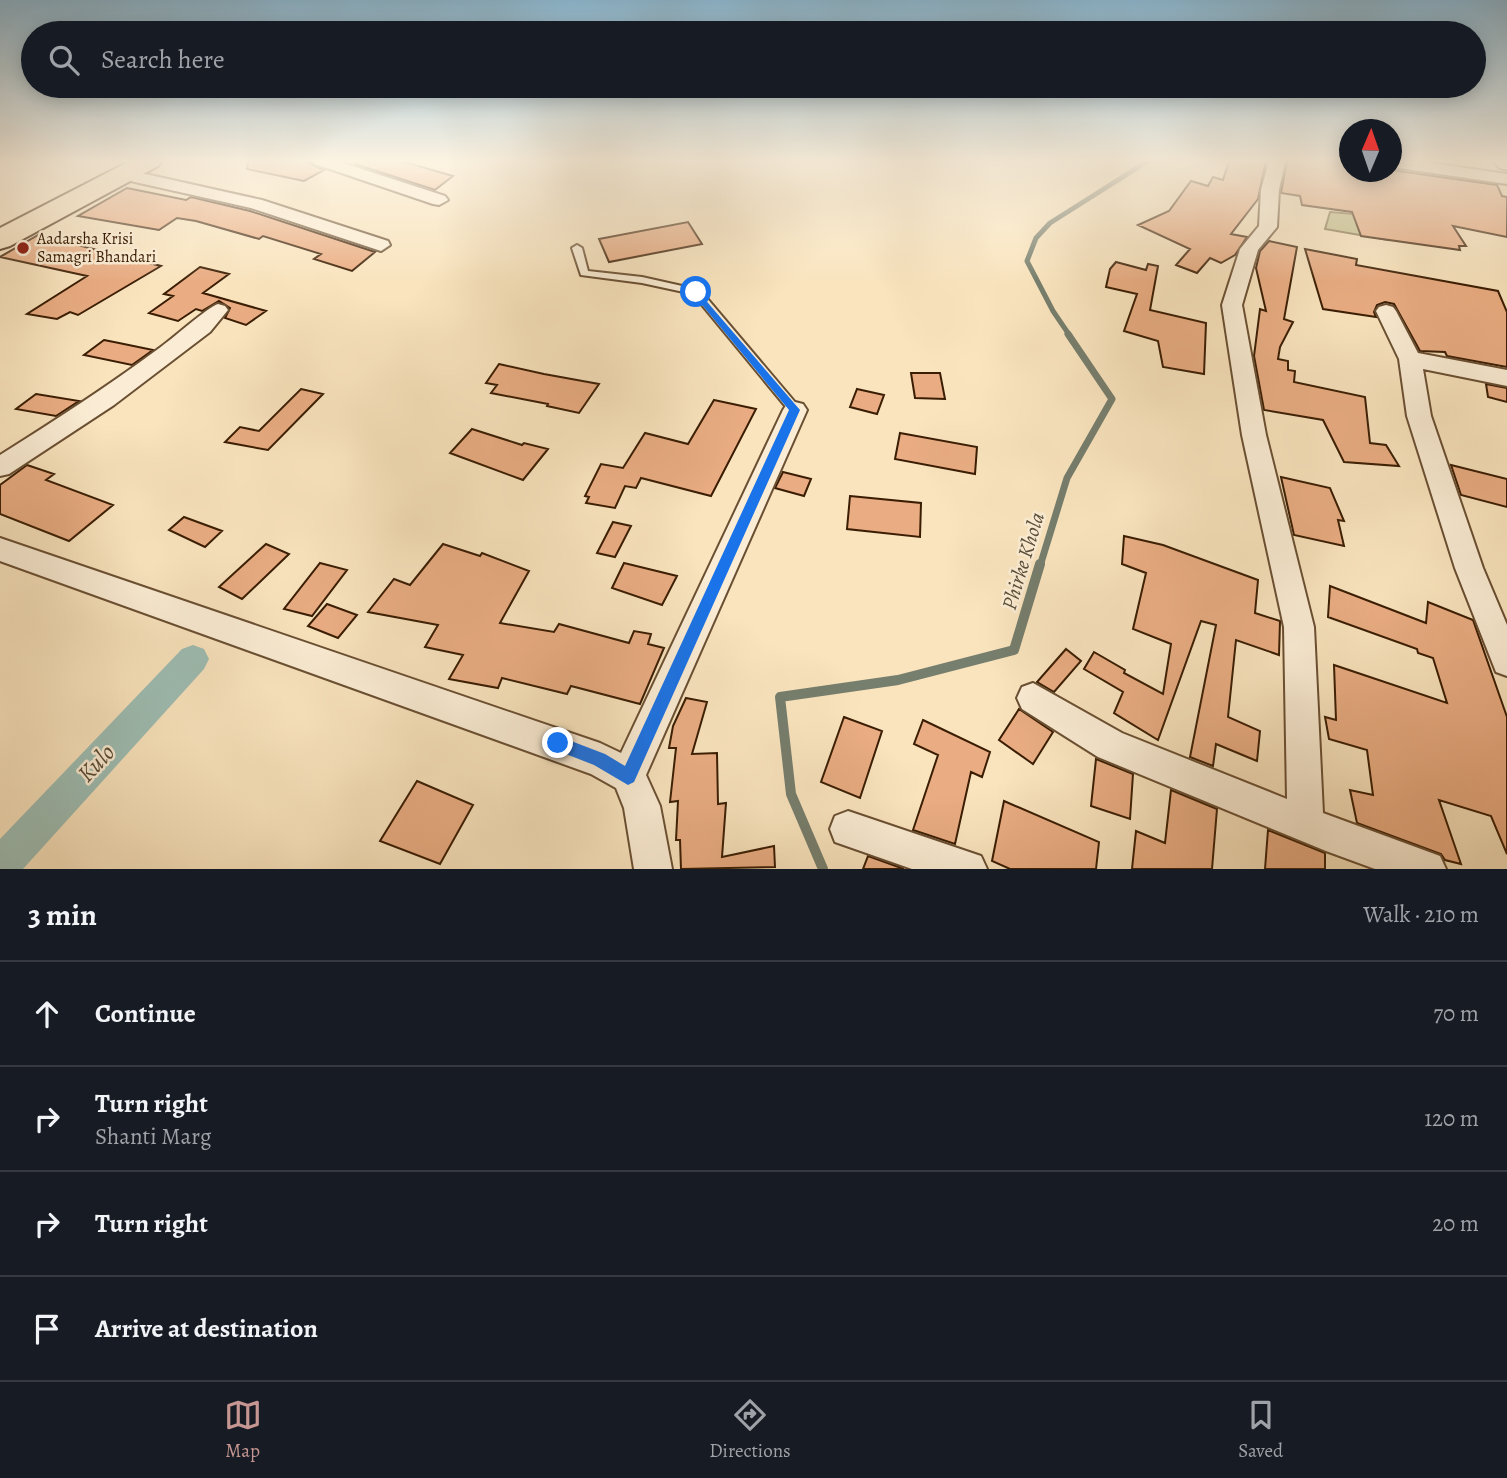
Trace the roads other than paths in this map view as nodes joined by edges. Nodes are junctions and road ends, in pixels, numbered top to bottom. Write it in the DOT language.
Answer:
graph roads {
  1 [pos="53,202"];
  2 [pos="67,202"];
  3 [pos="247,202"];
  4 [pos="1269,202"];
  5 [pos="0,226"];
  6 [pos="0,240"];
  7 [pos="381,246"];
  8 [pos="577,248"];
  9 [pos="218,310"];
  10 [pos="1386,311"];
  11 [pos="1410,359"];
  12 [pos="1507,378"];
  13 [pos="795,410"];
  14 [pos="0,467"];
  15 [pos="0,549"];
  16 [pos="1507,662"];
  17 [pos="1033,698"];
  18 [pos="628,776"];
  19 [pos="1305,824"];
  20 [pos="848,829"];
  21 [pos="653,869"];
  22 [pos="968,869"];
  23 [pos="1427,869"];
  1 -- 5 [label="highway"];
  2 -- 6 [label="highway"];
  3 -- 7 [label="street"];
  4 -- 19 [label="street"];
  8 -- 13 [label="lane"];
  9 -- 14 [label="street"];
  10 -- 11 [label="street"];
  11 -- 12 [label="street"];
  11 -- 16 [label="street"];
  13 -- 18 [label="street"];
  15 -- 18 [label="street"];
  17 -- 19 [label="street"];
  18 -- 21 [label="street"];
  19 -- 23 [label="street"];
  20 -- 22 [label="street"];
}
